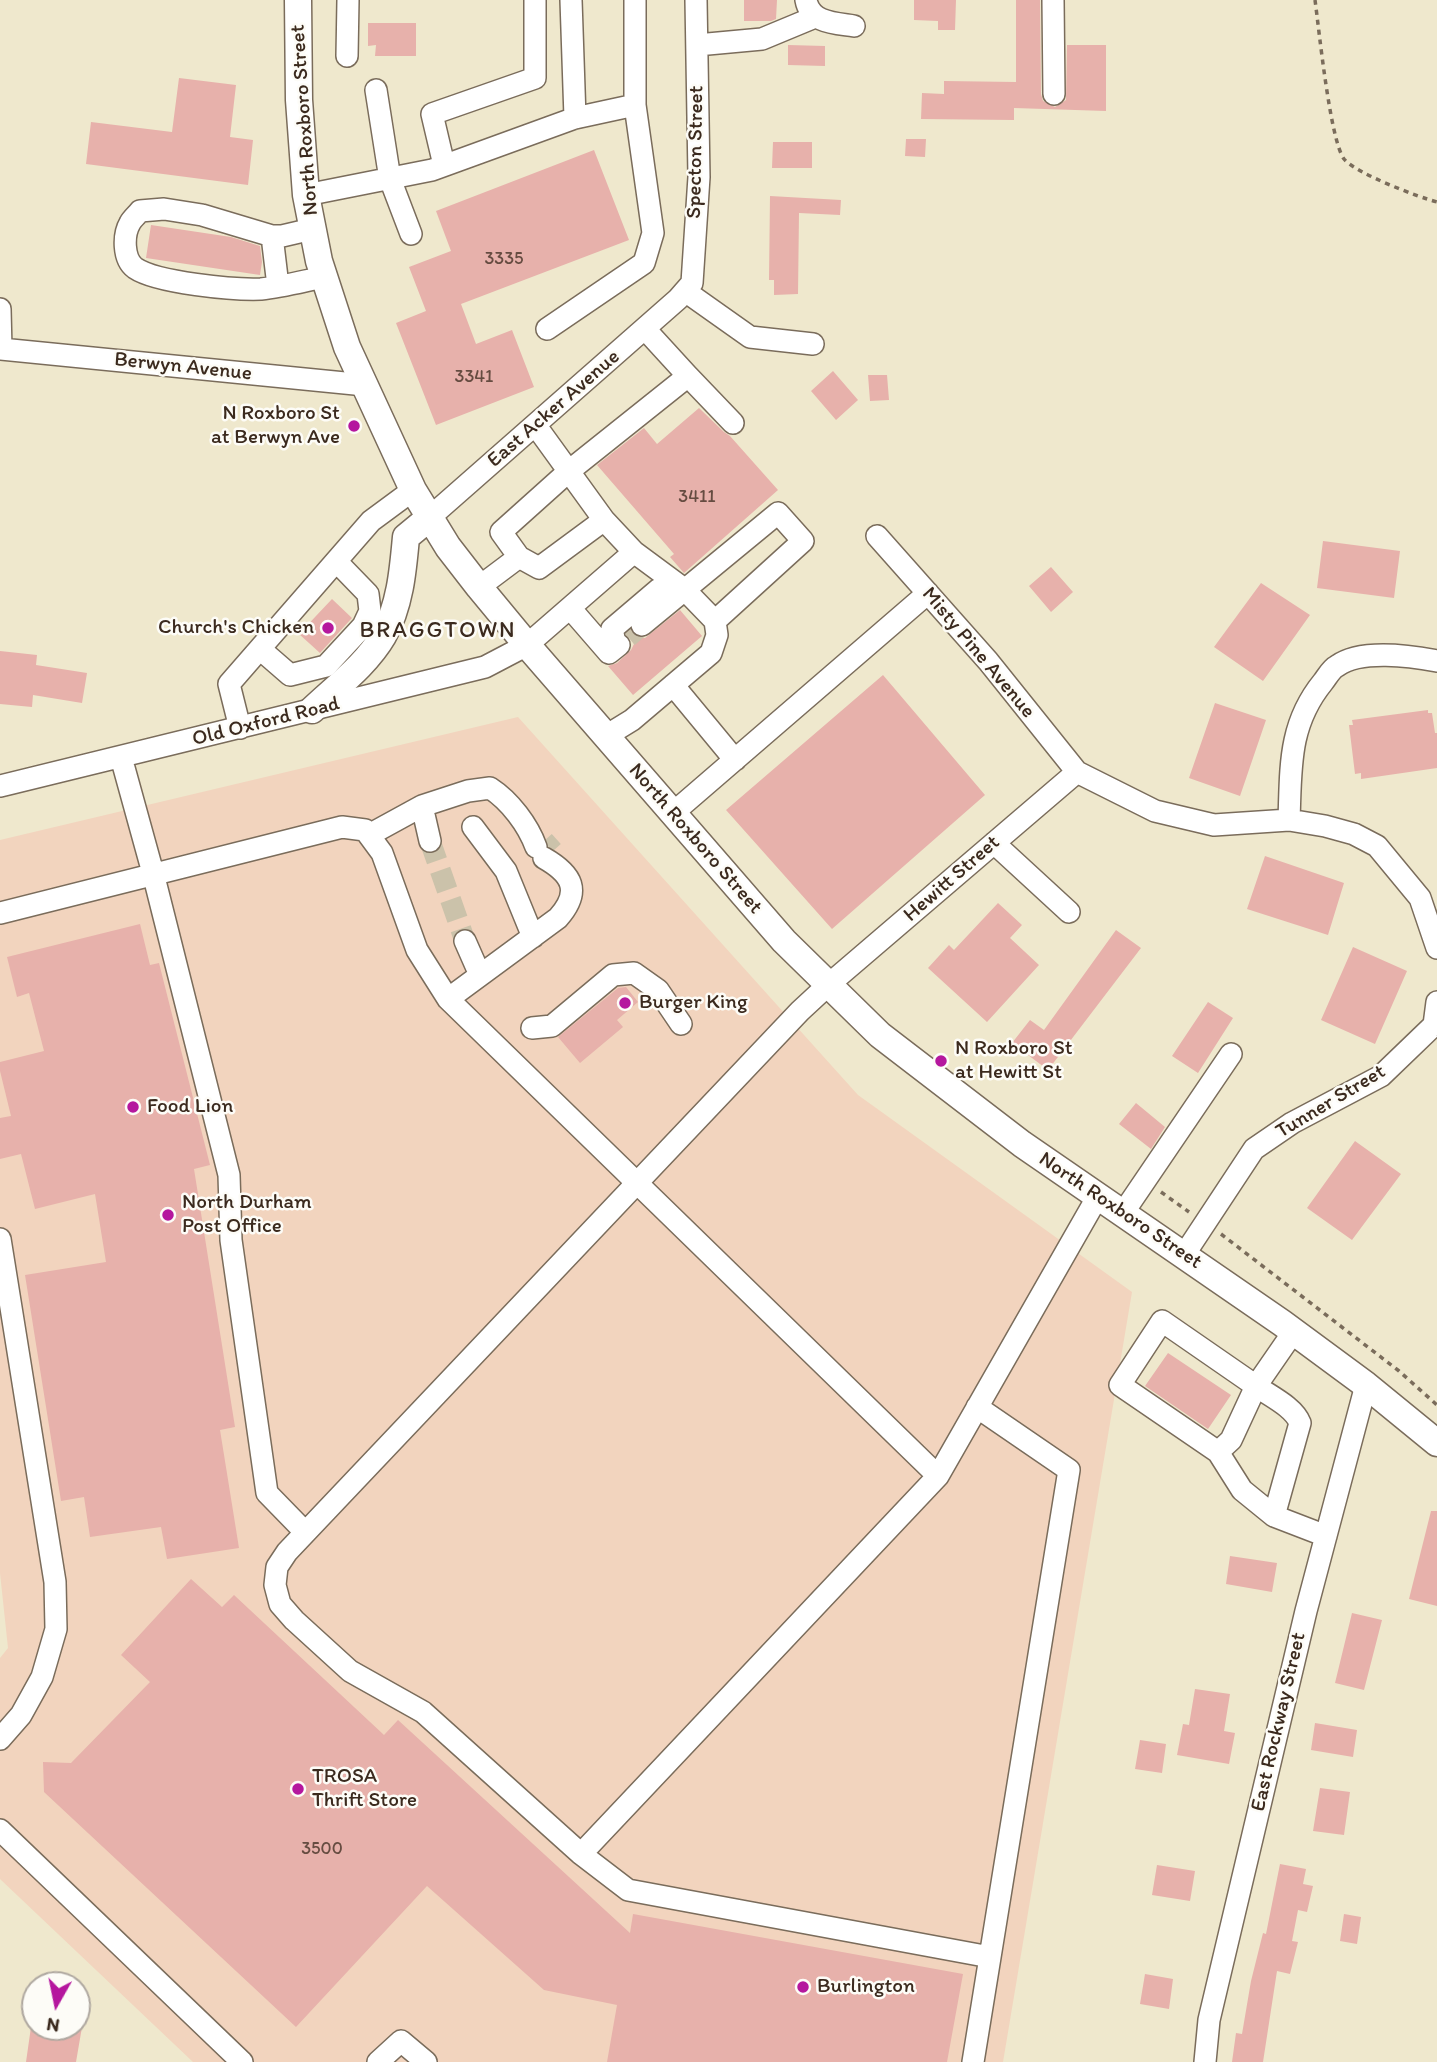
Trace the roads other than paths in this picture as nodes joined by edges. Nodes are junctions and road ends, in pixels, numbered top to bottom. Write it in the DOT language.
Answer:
graph roads {
  1 [pos="298,0"];
  2 [pos="348,0"];
  3 [pos="535,0"];
  4 [pos="571,0"];
  5 [pos="635,0"];
  6 [pos="696,0"];
  7 [pos="1053,0"];
  8 [pos="810,8"];
  9 [pos="854,26"];
  10 [pos="697,45"];
  11 [pos="347,56"];
  12 [pos="376,90"];
  13 [pos="1054,94"];
  14 [pos="635,105"];
  15 [pos="575,118"];
  16 [pos="444,165"];
  17 [pos="390,179"];
  18 [pos="306,195"];
  19 [pos="312,229"];
  20 [pos="411,234"];
  21 [pos="272,236"];
  22 [pos="324,276"];
  23 [pos="278,286"];
  24 [pos="682,295"];
  25 [pos="0,309"];
  26 [pos="547,329"];
  27 [pos="645,329"];
  28 [pos="813,344"];
  29 [pos="1,349"];
  30 [pos="688,376"];
  31 [pos="365,385"];
  32 [pos="733,424"];
  33 [pos="536,426"];
  34 [pos="569,471"];
  35 [pos="413,490"];
  36 [pos="429,518"];
  37 [pos="604,520"];
  38 [pos="877,536"];
  39 [pos="634,552"];
  40 [pos="519,557"];
  41 [pos="336,561"];
  42 [pos="479,587"];
  43 [pos="680,592"];
  44 [pos="928,593"];
  45 [pos="570,608"];
  46 [pos="715,621"];
  47 [pos="629,636"];
  48 [pos="527,645"];
  49 [pos="260,649"];
  50 [pos="1437,661"];
  51 [pos="673,685"];
  52 [pos="312,710"];
  53 [pos="240,728"];
  54 [pos="606,736"];
  55 [pos="121,757"];
  56 [pos="735,760"];
  57 [pos="1077,772"];
  58 [pos="0,786"];
  59 [pos="422,806"];
  60 [pos="673,813"];
  61 [pos="1289,820"];
  62 [pos="472,827"];
  63 [pos="369,835"];
  64 [pos="430,841"];
  65 [pos="994,843"];
  66 [pos="153,873"];
  67 [pos="1069,912"];
  68 [pos="0,913"];
  69 [pos="533,937"];
  70 [pos="465,941"];
  71 [pos="1437,948"];
  72 [pos="480,975"];
  73 [pos="827,986"];
  74 [pos="448,999"];
  75 [pos="1437,1002"];
  76 [pos="681,1024"];
  77 [pos="1436,1026"];
  78 [pos="532,1028"];
  79 [pos="1231,1054"];
  80 [pos="638,1184"];
  81 [pos="1098,1196"];
  82 [pos="1123,1213"];
  83 [pos="1,1247"];
  84 [pos="1184,1255"];
  85 [pos="1294,1331"];
  86 [pos="1366,1385"];
  87 [pos="1256,1386"];
  88 [pos="977,1407"];
  89 [pos="1437,1443"];
  90 [pos="1218,1452"];
  91 [pos="938,1476"];
  92 [pos="1275,1516"];
  93 [pos="305,1532"];
  94 [pos="1326,1536"];
  95 [pos="0,1739"];
  96 [pos="0,1830"];
  97 [pos="581,1854"];
  98 [pos="990,1957"];
  99 [pos="242,2062"];
  100 [pos="378,2062"];
  101 [pos="426,2062"];
  102 [pos="973,2062"];
  103 [pos="1205,2062"];
  1 -- 18 [label="main road, North Roxboro Street"];
  2 -- 11 [label="street"];
  3 -- 16 [label="street"];
  4 -- 15 [label="street"];
  5 -- 14 [label="street"];
  6 -- 10 [label="street, Specton Street"];
  7 -- 13 [label="street"];
  8 -- 9 [label="street"];
  8 -- 10 [label="street"];
  10 -- 24 [label="street, Specton Street"];
  12 -- 17 [label="street"];
  14 -- 15 [label="street"];
  14 -- 26 [label="street"];
  15 -- 16 [label="street"];
  16 -- 17 [label="street"];
  17 -- 18 [label="street"];
  17 -- 20 [label="street"];
  18 -- 19 [label="main road, North Roxboro Street"];
  19 -- 21 [label="street"];
  19 -- 22 [label="main road, North Roxboro Street"];
  21 -- 23 [label="street"];
  21 -- 23 [label="street"];
  22 -- 23 [label="street"];
  22 -- 31 [label="main road, North Roxboro Street"];
  24 -- 27 [label="street, East Acker Avenue"];
  24 -- 28 [label="street"];
  25 -- 29 [label="street"];
  27 -- 30 [label="street"];
  27 -- 33 [label="street, East Acker Avenue"];
  29 -- 31 [label="street, Berwyn Avenue"];
  30 -- 32 [label="street"];
  30 -- 34 [label="street"];
  31 -- 35 [label="main road, North Roxboro Street"];
  33 -- 34 [label="street"];
  33 -- 36 [label="street, East Acker Avenue"];
  34 -- 37 [label="street"];
  34 -- 40 [label="street"];
  35 -- 36 [label="main road, North Roxboro Street"];
  35 -- 41 [label="street"];
  36 -- 42 [label="main road, North Roxboro Street"];
  36 -- 52 [label="main road"];
  37 -- 39 [label="street"];
  37 -- 40 [label="street"];
  38 -- 44 [label="street, Misty Pine Avenue"];
  39 -- 43 [label="street"];
  39 -- 45 [label="street, Old Oxford Road"];
  40 -- 42 [label="street"];
  41 -- 49 [label="street"];
  41 -- 49 [label="street"];
  42 -- 48 [label="main road, North Roxboro Street"];
  43 -- 46 [label="street"];
  43 -- 46 [label="street"];
  43 -- 47 [label="street"];
  43 -- 47 [label="street"];
  44 -- 56 [label="street"];
  44 -- 57 [label="street, Misty Pine Avenue"];
  45 -- 47 [label="street"];
  45 -- 48 [label="street, Old Oxford Road"];
  46 -- 51 [label="street"];
  48 -- 52 [label="street, Old Oxford Road"];
  48 -- 54 [label="main road, North Roxboro Street"];
  49 -- 53 [label="street"];
  50 -- 61 [label="street"];
  51 -- 54 [label="street"];
  51 -- 56 [label="street"];
  52 -- 53 [label="street, Old Oxford Road"];
  53 -- 55 [label="street, Old Oxford Road"];
  54 -- 60 [label="main road, North Roxboro Street"];
  55 -- 58 [label="street, Old Oxford Road"];
  55 -- 66 [label="street"];
  56 -- 60 [label="street"];
  57 -- 61 [label="street"];
  57 -- 65 [label="street, Hewitt Street"];
  59 -- 63 [label="street"];
  59 -- 64 [label="street"];
  59 -- 69 [label="street"];
  60 -- 73 [label="main road, North Roxboro Street"];
  61 -- 71 [label="street"];
  62 -- 69 [label="street"];
  63 -- 66 [label="street"];
  63 -- 74 [label="street"];
  65 -- 67 [label="street"];
  65 -- 73 [label="street, Hewitt Street"];
  66 -- 68 [label="street"];
  66 -- 93 [label="street"];
  69 -- 72 [label="street"];
  70 -- 72 [label="street"];
  72 -- 74 [label="street"];
  73 -- 80 [label="street, Hewitt Street"];
  73 -- 81 [label="main road, North Roxboro Street"];
  74 -- 80 [label="street"];
  75 -- 77 [label="street"];
  76 -- 78 [label="street"];
  77 -- 84 [label="street, Tunner Street"];
  79 -- 82 [label="street"];
  80 -- 91 [label="street"];
  80 -- 93 [label="street, Hewitt Street"];
  81 -- 82 [label="main road, North Roxboro Street"];
  81 -- 88 [label="street"];
  82 -- 84 [label="main road, North Roxboro Street"];
  83 -- 95 [label="street"];
  84 -- 85 [label="main road, North Roxboro Street"];
  85 -- 86 [label="main road, North Roxboro Street"];
  85 -- 87 [label="street"];
  86 -- 89 [label="main road, North Roxboro Street"];
  86 -- 94 [label="street, East Rockway Street"];
  87 -- 90 [label="street"];
  87 -- 90 [label="street"];
  87 -- 92 [label="street"];
  88 -- 91 [label="street"];
  88 -- 98 [label="street"];
  90 -- 92 [label="street"];
  91 -- 97 [label="street"];
  92 -- 94 [label="street"];
  93 -- 97 [label="street, Hewitt Street"];
  94 -- 103 [label="street, East Rockway Street"];
  96 -- 99 [label="street"];
  97 -- 98 [label="street, Hewitt Street"];
  98 -- 102 [label="street"];
  100 -- 101 [label="street"];
}
